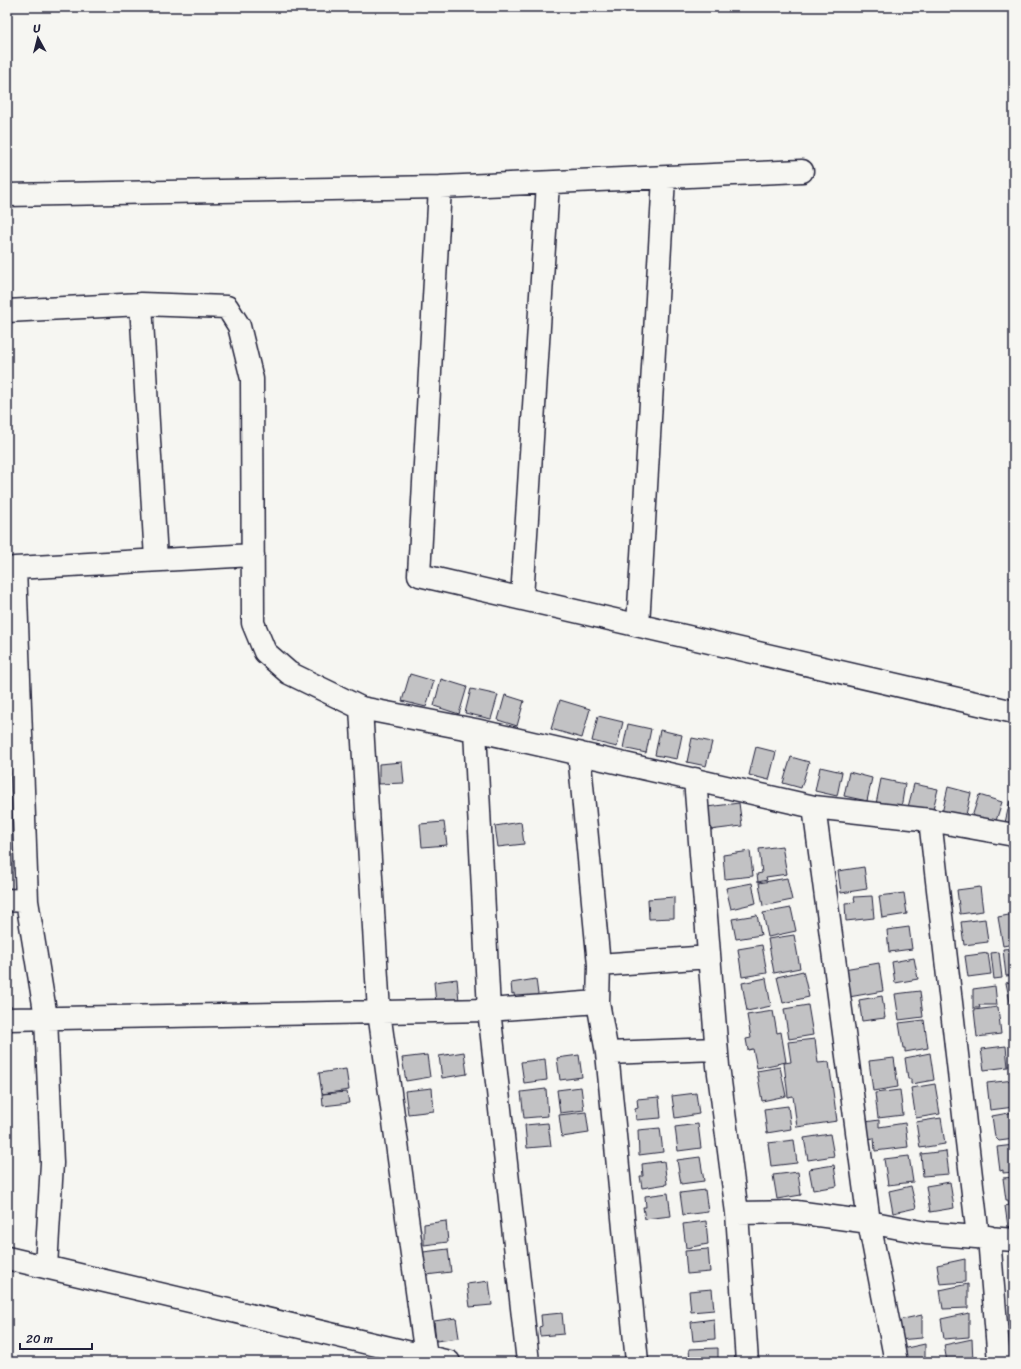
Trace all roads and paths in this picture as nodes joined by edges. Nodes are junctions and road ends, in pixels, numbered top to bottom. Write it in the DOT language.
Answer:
graph roads {
  1 [pos="802,172"];
  2 [pos="664,178"];
  3 [pos="548,183"];
  4 [pos="440,187"];
  5 [pos="7,195"];
  6 [pos="141,304"];
  7 [pos="7,312"];
  8 [pos="253,556"];
  9 [pos="156,559"];
  10 [pos="11,569"];
  11 [pos="522,598"];
  12 [pos="638,625"];
  13 [pos="361,708"];
  14 [pos="1014,712"];
  15 [pos="475,730"];
  16 [pos="579,753"];
  17 [pos="695,779"];
  18 [pos="814,807"];
  19 [pos="930,820"];
  20 [pos="1014,836"];
  21 [pos="17,900"];
  22 [pos="709,957"];
  23 [pos="599,965"];
  24 [pos="598,1002"];
  25 [pos="489,1010"];
  26 [pos="379,1012"];
  27 [pos="46,1018"];
  28 [pos="7,1020"];
  29 [pos="716,1049"];
  30 [pos="607,1053"];
  31 [pos="737,1213"];
  32 [pos="869,1222"];
  33 [pos="983,1237"];
  34 [pos="1014,1240"];
  35 [pos="7,1258"];
  36 [pos="46,1267"];
  37 [pos="426,1357"];
  38 [pos="449,1362"];
  39 [pos="528,1362"];
  40 [pos="637,1362"];
  41 [pos="747,1362"];
  42 [pos="896,1362"];
  43 [pos="998,1362"];
  1 -- 2 [label="street"];
  2 -- 3 [label="street"];
  2 -- 12 [label="street"];
  3 -- 4 [label="street"];
  3 -- 11 [label="street"];
  4 -- 5 [label="street"];
  4 -- 11 [label="street"];
  6 -- 7 [label="street"];
  6 -- 8 [label="street"];
  6 -- 9 [label="street"];
  8 -- 9 [label="street"];
  8 -- 13 [label="street"];
  9 -- 10 [label="street"];
  10 -- 21 [label="street"];
  11 -- 12 [label="street"];
  12 -- 14 [label="street"];
  13 -- 15 [label="street"];
  13 -- 26 [label="street"];
  15 -- 16 [label="street"];
  15 -- 25 [label="street"];
  16 -- 17 [label="street"];
  16 -- 23 [label="street"];
  17 -- 18 [label="street"];
  17 -- 22 [label="street"];
  18 -- 19 [label="street"];
  18 -- 32 [label="street"];
  19 -- 20 [label="street"];
  19 -- 33 [label="street"];
  21 -- 27 [label="street"];
  22 -- 23 [label="street"];
  22 -- 29 [label="street"];
  23 -- 24 [label="street"];
  24 -- 25 [label="street"];
  24 -- 30 [label="street"];
  25 -- 26 [label="street"];
  25 -- 39 [label="street"];
  26 -- 27 [label="street"];
  26 -- 37 [label="street"];
  27 -- 28 [label="street"];
  27 -- 36 [label="street"];
  29 -- 30 [label="street"];
  29 -- 31 [label="street"];
  30 -- 40 [label="street"];
  31 -- 32 [label="street"];
  31 -- 41 [label="street"];
  32 -- 33 [label="street"];
  32 -- 42 [label="street"];
  33 -- 34 [label="street"];
  33 -- 43 [label="street"];
  35 -- 36 [label="street"];
  36 -- 37 [label="street"];
  37 -- 38 [label="street"];
}
